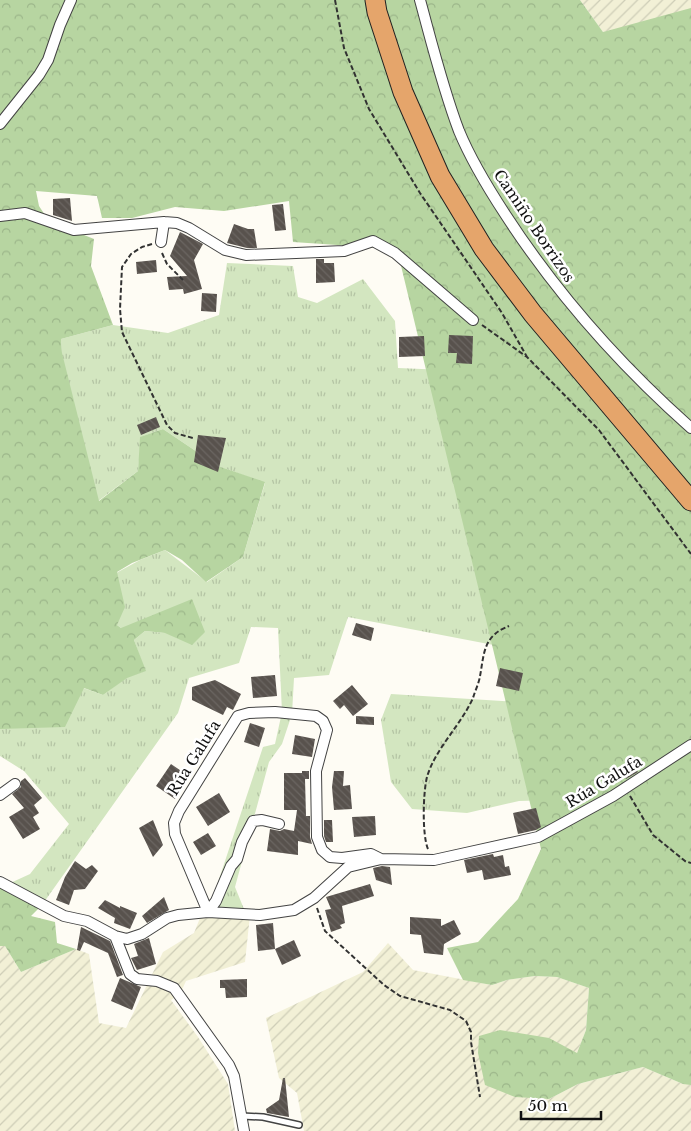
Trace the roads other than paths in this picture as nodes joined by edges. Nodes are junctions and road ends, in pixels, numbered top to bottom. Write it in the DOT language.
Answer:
graph roads {
  1 [pos="71,0"];
  2 [pos="375,0"];
  3 [pos="420,0"];
  4 [pos="0,124"];
  5 [pos="0,216"];
  6 [pos="164,222"];
  7 [pos="160,242"];
  8 [pos="474,320"];
  9 [pos="691,428"];
  10 [pos="691,501"];
  11 [pos="691,745"];
  12 [pos="15,784"];
  13 [pos="0,795"];
  14 [pos="279,824"];
  15 [pos="381,859"];
  16 [pos="0,882"];
  17 [pos="208,912"];
  18 [pos="115,936"];
  19 [pos="241,1116"];
  20 [pos="299,1125"];
  21 [pos="244,1131"];
  1 -- 4 [label="street"];
  2 -- 10 [label="highway"];
  3 -- 9 [label="street, Camiño Borrizos"];
  5 -- 6 [label="street"];
  6 -- 7 [label="street"];
  6 -- 8 [label="street"];
  11 -- 15 [label="street, Rúa Galufa"];
  12 -- 13 [label="street"];
  14 -- 17 [label="street"];
  15 -- 17 [label="street, Rúa Galufa"];
  15 -- 17 [label="street, Rúa Galufa"];
  16 -- 18 [label="street"];
  17 -- 18 [label="street, Rúa Galufa"];
  18 -- 19 [label="street"];
  19 -- 20 [label="lane"];
  19 -- 21 [label="street"];
}
